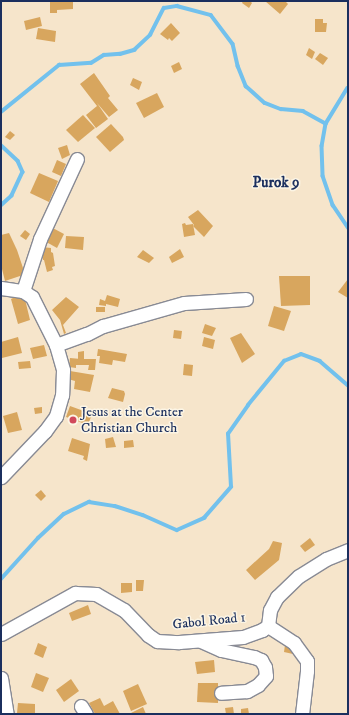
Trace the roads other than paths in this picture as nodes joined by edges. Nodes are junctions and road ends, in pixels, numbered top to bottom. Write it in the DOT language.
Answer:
graph roads {
  1 [pos="78,159"];
  2 [pos="1,288"];
  3 [pos="24,291"];
  4 [pos="246,299"];
  5 [pos="56,345"];
  6 [pos="1,477"];
  7 [pos="348,550"];
  8 [pos="268,626"];
  9 [pos="1,634"];
  10 [pos="201,641"];
  11 [pos="1,678"];
  12 [pos="221,692"];
  13 [pos="7,714"];
  14 [pos="302,714"];
  1 -- 3 [label="street"];
  2 -- 3 [label="street"];
  3 -- 5 [label="street"];
  4 -- 5 [label="street"];
  5 -- 6 [label="street"];
  7 -- 8 [label="street"];
  8 -- 10 [label="street, Gabol Road 1"];
  8 -- 14 [label="street"];
  9 -- 10 [label="street, Gabol Road 1"];
  10 -- 12 [label="street"];
  11 -- 13 [label="street"];
}
